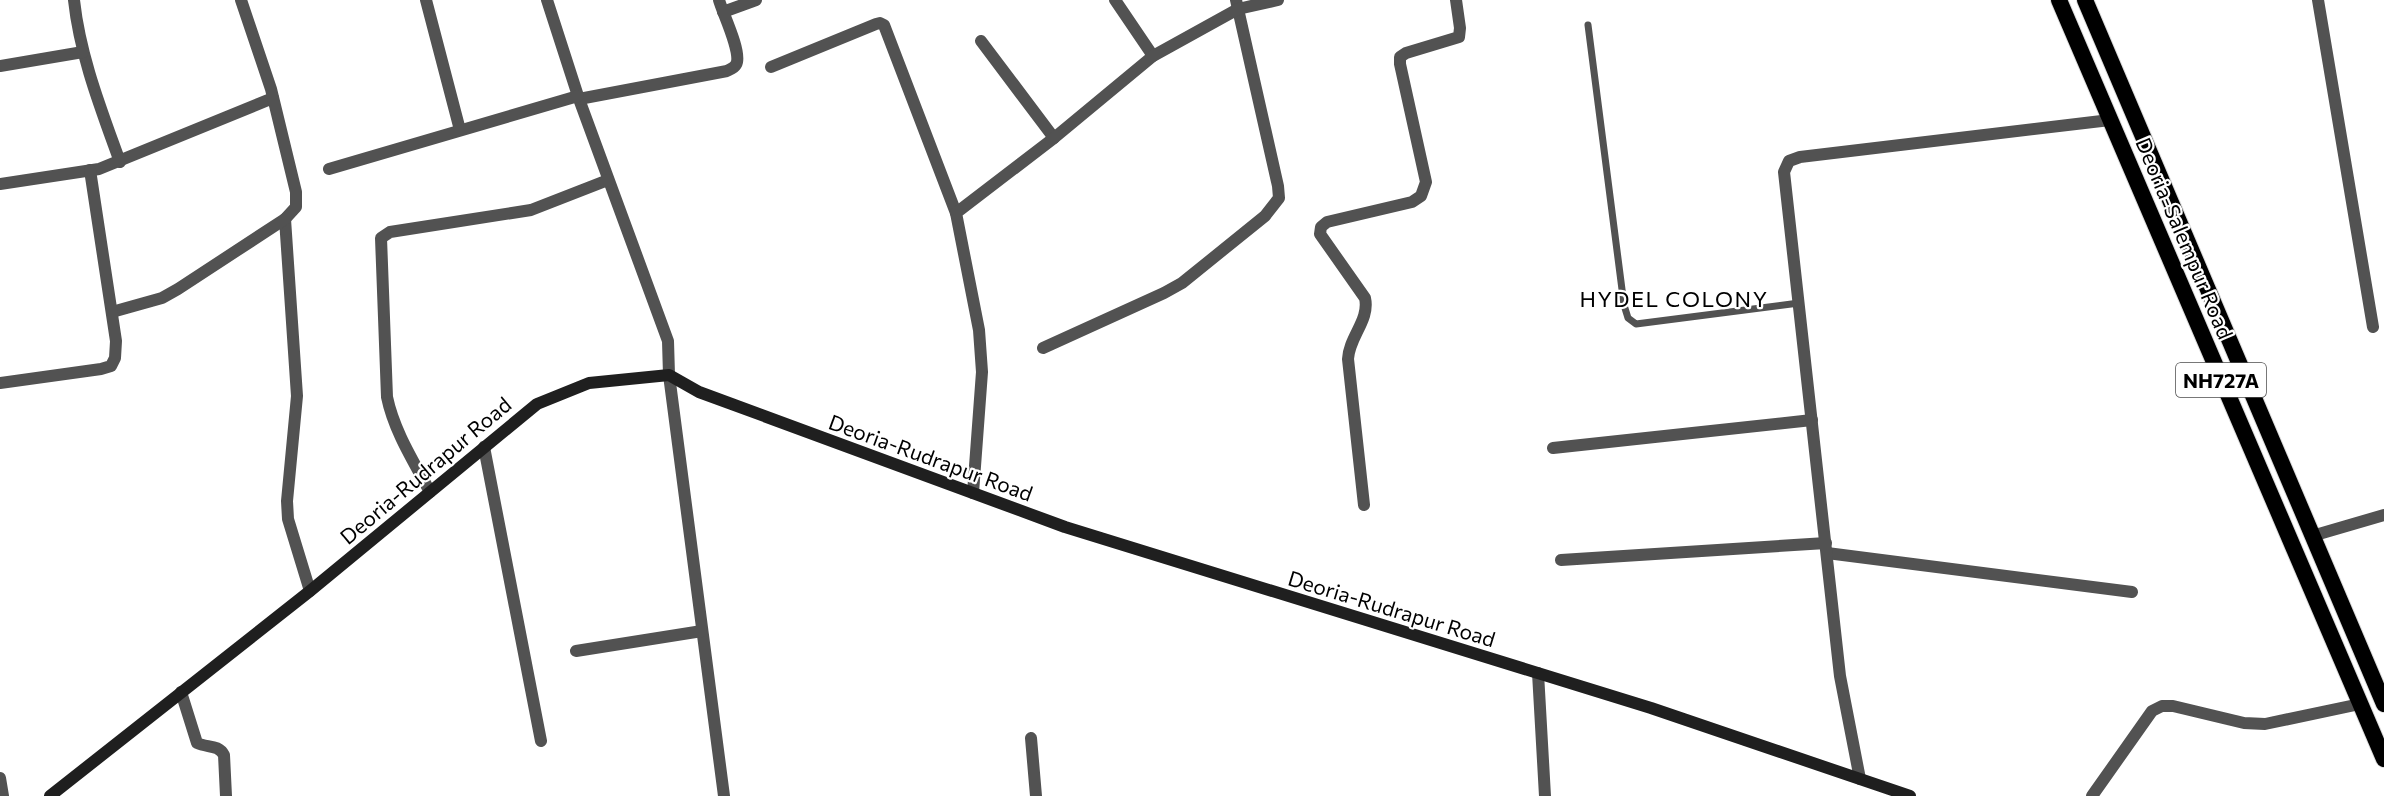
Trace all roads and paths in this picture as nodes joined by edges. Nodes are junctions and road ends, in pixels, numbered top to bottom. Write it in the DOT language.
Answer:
graph roads {
  1 [pos="74,0"];
  2 [pos="241,0"];
  3 [pos="426,0"];
  4 [pos="547,0"];
  5 [pos="756,0"];
  6 [pos="1115,0"];
  7 [pos="1278,0"];
  8 [pos="1455,0"];
  9 [pos="2059,0"];
  10 [pos="2085,0"];
  11 [pos="2318,0"];
  12 [pos="1237,4"];
  13 [pos="721,6"];
  14 [pos="1588,25"];
  15 [pos="981,41"];
  16 [pos="83,52"];
  17 [pos="1153,56"];
  18 [pos="0,66"];
  19 [pos="771,67"];
  20 [pos="579,97"];
  21 [pos="273,98"];
  22 [pos="2110,120"];
  23 [pos="460,130"];
  24 [pos="1054,138"];
  25 [pos="120,162"];
  26 [pos="329,169"];
  27 [pos="90,170"];
  28 [pos="608,180"];
  29 [pos="0,184"];
  30 [pos="956,213"];
  31 [pos="285,219"];
  32 [pos="1799,303"];
  33 [pos="112,312"];
  34 [pos="2373,327"];
  35 [pos="1043,348"];
  36 [pos="669,375"];
  37 [pos="0,383"];
  38 [pos="1812,420"];
  39 [pos="484,447"];
  40 [pos="1553,448"];
  41 [pos="430,492"];
  42 [pos="973,494"];
  43 [pos="1364,505"];
  44 [pos="2384,515"];
  45 [pos="2312,536"];
  46 [pos="1826,548"];
  47 [pos="1562,560"];
  48 [pos="310,591"];
  49 [pos="2132,592"];
  50 [pos="702,631"];
  51 [pos="576,651"];
  52 [pos="1538,673"];
  53 [pos="181,692"];
  54 [pos="2360,704"];
  55 [pos="2384,704"];
  56 [pos="1031,738"];
  57 [pos="541,741"];
  58 [pos="2384,759"];
  59 [pos="0,778"];
  60 [pos="1860,779"];
  61 [pos="1907,795"];
  62 [pos="3,796"];
  63 [pos="50,796"];
  64 [pos="226,796"];
  65 [pos="724,796"];
  66 [pos="1036,796"];
  67 [pos="1545,796"];
  68 [pos="2092,796"];
  1 -- 16 [label="street"];
  2 -- 21 [label="street"];
  3 -- 23 [label="street"];
  4 -- 20 [label="street"];
  5 -- 13 [label="street"];
  6 -- 17 [label="street"];
  7 -- 12 [label="street"];
  8 -- 43 [label="street"];
  9 -- 22 [label="highway, Deoria-Salempur Road / NH727A"];
  10 -- 45 [label="highway, Deoria-Salempur Road / NH727A"];
  11 -- 34 [label="street"];
  12 -- 17 [label="street"];
  12 -- 35 [label="street"];
  13 -- 20 [label="street"];
  14 -- 32 [label="lane"];
  15 -- 24 [label="street"];
  16 -- 18 [label="street"];
  16 -- 25 [label="street"];
  17 -- 24 [label="street"];
  19 -- 30 [label="street"];
  20 -- 23 [label="street"];
  20 -- 28 [label="street"];
  21 -- 25 [label="street"];
  21 -- 31 [label="street"];
  22 -- 32 [label="street"];
  22 -- 54 [label="highway, Deoria-Salempur Road / NH727A"];
  23 -- 26 [label="street"];
  24 -- 30 [label="street"];
  25 -- 27 [label="street"];
  27 -- 29 [label="street"];
  27 -- 33 [label="street"];
  28 -- 36 [label="street"];
  28 -- 41 [label="street"];
  30 -- 42 [label="street"];
  31 -- 33 [label="street"];
  31 -- 48 [label="street"];
  32 -- 38 [label="street"];
  33 -- 37 [label="street"];
  36 -- 39 [label="main road, Deoria-Rudrapur Road"];
  36 -- 42 [label="main road, Deoria-Rudrapur Road"];
  36 -- 50 [label="street"];
  38 -- 40 [label="street"];
  38 -- 46 [label="street"];
  39 -- 41 [label="main road, Deoria-Rudrapur Road"];
  39 -- 57 [label="street"];
  41 -- 48 [label="main road, Deoria-Rudrapur Road"];
  42 -- 52 [label="main road, Deoria-Rudrapur Road"];
  44 -- 45 [label="street"];
  45 -- 55 [label="highway, Deoria-Salempur Road / NH727A"];
  46 -- 47 [label="street"];
  46 -- 49 [label="street"];
  46 -- 60 [label="street"];
  48 -- 53 [label="main road, Deoria-Rudrapur Road"];
  50 -- 51 [label="street"];
  50 -- 65 [label="street"];
  52 -- 60 [label="main road, Deoria-Rudrapur Road"];
  52 -- 67 [label="street"];
  53 -- 63 [label="main road, Deoria-Rudrapur Road"];
  53 -- 64 [label="street"];
  54 -- 58 [label="highway, Deoria-Salempur Road / NH727A"];
  54 -- 68 [label="street"];
  56 -- 66 [label="street"];
  59 -- 62 [label="street"];
  60 -- 61 [label="main road, Deoria-Rudrapur Road"];
}
